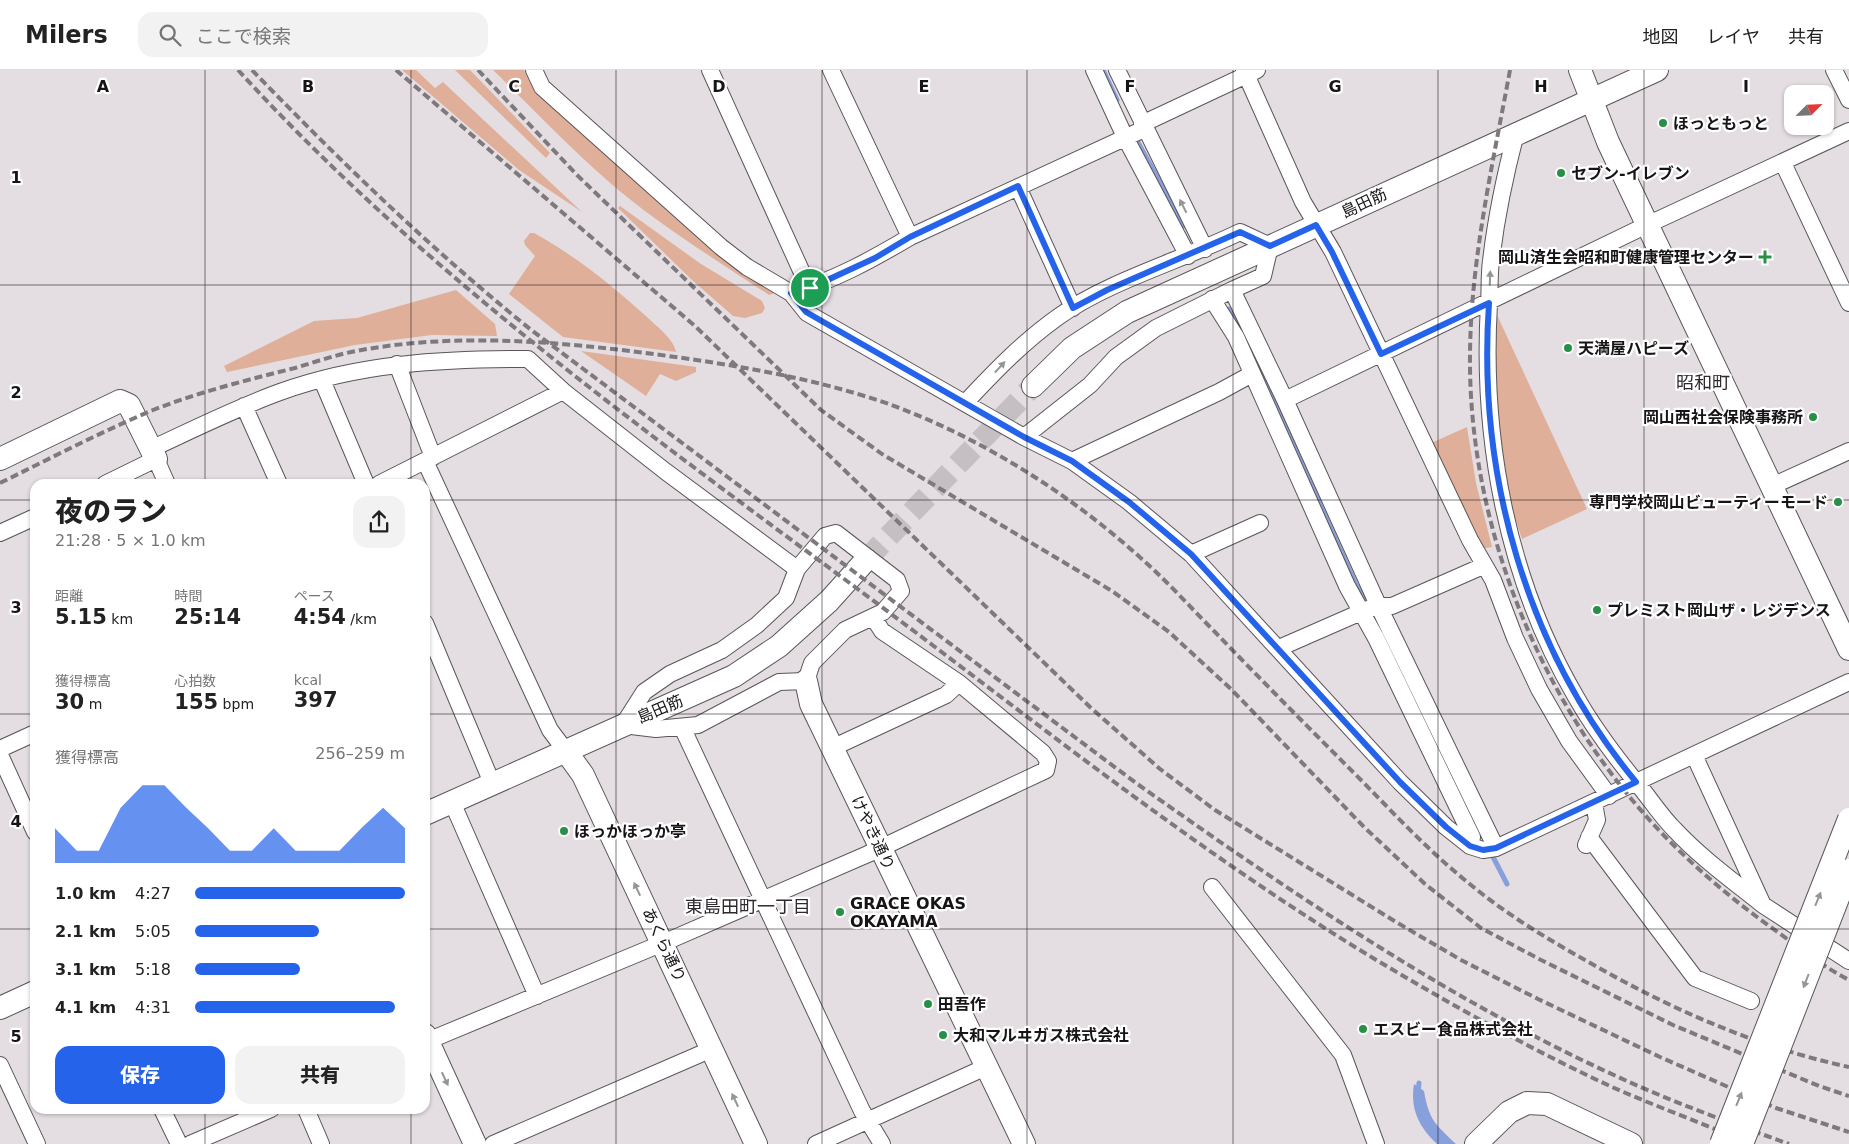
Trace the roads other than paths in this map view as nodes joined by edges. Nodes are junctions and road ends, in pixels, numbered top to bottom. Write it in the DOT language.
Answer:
graph roads {
  1 [pos="534,70"];
  2 [pos="710,70"];
  3 [pos="1094,70"];
  4 [pos="1117,70"];
  5 [pos="1580,70"];
  6 [pos="1657,70"];
  7 [pos="1834,70"];
  8 [pos="833,71"];
  9 [pos="1249,72"];
  10 [pos="1592,99"];
  11 [pos="1849,100"];
  12 [pos="1849,131"];
  13 [pos="1135,132"];
  14 [pos="1516,133"];
  15 [pos="1783,163"];
  16 [pos="1018,186"];
  17 [pos="1649,224"];
  18 [pos="1316,225"];
  19 [pos="910,237"];
  20 [pos="1270,246"];
  21 [pos="1205,249"];
  22 [pos="1188,256"];
  23 [pos="810,288"];
  24 [pos="1232,290"];
  25 [pos="791,293"];
  26 [pos="1212,299"];
  27 [pos="1489,303"];
  28 [pos="1849,303"];
  29 [pos="1073,308"];
  30 [pos="1381,354"];
  31 [pos="397,364"];
  32 [pos="1252,374"];
  33 [pos="322,380"];
  34 [pos="1034,386"];
  35 [pos="563,391"];
  36 [pos="1284,400"];
  37 [pos="966,402"];
  38 [pos="244,406"];
  39 [pos="1024,437"];
  40 [pos="1849,451"];
  41 [pos="2,453"];
  42 [pos="154,454"];
  43 [pos="429,459"];
  44 [pos="1072,461"];
  45 [pos="113,479"];
  46 [pos="165,479"];
  47 [pos="276,479"];
  48 [pos="364,479"];
  49 [pos="390,479"];
  50 [pos="1772,486"];
  51 [pos="30,519"];
  52 [pos="1260,524"];
  53 [pos="0,533"];
  54 [pos="1191,554"];
  55 [pos="866,560"];
  56 [pos="1483,566"];
  57 [pos="797,569"];
  58 [pos="1370,608"];
  59 [pos="873,617"];
  60 [pos="430,636"];
  61 [pos="1279,648"];
  62 [pos="1849,649"];
  63 [pos="806,681"];
  64 [pos="1849,682"];
  65 [pos="959,684"];
  66 [pos="622,725"];
  67 [pos="682,726"];
  68 [pos="30,735"];
  69 [pos="832,748"];
  70 [pos="0,749"];
  71 [pos="565,750"];
  72 [pos="0,755"];
  73 [pos="1694,755"];
  74 [pos="1636,782"];
  75 [pos="492,783"];
  76 [pos="1601,799"];
  77 [pos="452,802"];
  78 [pos="430,812"];
  79 [pos="1849,819"];
  80 [pos="30,821"];
  81 [pos="880,848"];
  82 [pos="1485,848"];
  83 [pos="1849,870"];
  84 [pos="1212,887"];
  85 [pos="762,899"];
  86 [pos="1763,905"];
  87 [pos="663,943"];
  88 [pos="1849,960"];
  89 [pos="30,994"];
  90 [pos="537,996"];
  91 [pos="1751,1001"];
  92 [pos="0,1008"];
  93 [pos="430,1037"];
  94 [pos="430,1048"];
  95 [pos="712,1049"];
  96 [pos="0,1064"];
  97 [pos="986,1067"];
  98 [pos="164,1114"];
  99 [pos="259,1114"];
  100 [pos="308,1114"];
  101 [pos="869,1121"];
  102 [pos="37,1144"];
  103 [pos="178,1144"];
  104 [pos="190,1144"];
  105 [pos="321,1144"];
  106 [pos="475,1144"];
  107 [pos="493,1144"];
  108 [pos="756,1144"];
  109 [pos="816,1144"];
  110 [pos="882,1144"];
  111 [pos="1024,1144"];
  112 [pos="1376,1144"];
  113 [pos="1476,1144"];
  114 [pos="1631,1144"];
  115 [pos="1721,1144"];
  116 [pos="1742,1144"];
  1 -- 25 [label="street"];
  2 -- 23 [label="street"];
  3 -- 13 [label="street"];
  4 -- 13 [label="street"];
  5 -- 10 [label="street"];
  6 -- 10 [label="street, 島田筋"];
  7 -- 11 [label="street"];
  8 -- 19 [label="street"];
  9 -- 13 [label="street"];
  9 -- 18 [label="street"];
  10 -- 14 [label="street, 島田筋"];
  10 -- 17 [label="street"];
  12 -- 15 [label="street"];
  13 -- 16 [label="street"];
  21 -- 13 [label="street, one-way"];
  13 -- 22 [label="street"];
  14 -- 18 [label="street, 島田筋"];
  27 -- 14 [label="street, one-way"];
  15 -- 17 [label="street"];
  15 -- 28 [label="street"];
  16 -- 19 [label="street"];
  16 -- 29 [label="street"];
  17 -- 27 [label="street"];
  17 -- 50 [label="street"];
  18 -- 20 [label="street, 島田筋"];
  18 -- 30 [label="street"];
  19 -- 23 [label="street"];
  20 -- 21 [label="street"];
  20 -- 24 [label="street"];
  20 -- 34 [label="street, 島田筋"];
  21 -- 22 [label="street"];
  22 -- 29 [label="street"];
  23 -- 25 [label="street"];
  24 -- 26 [label="street"];
  24 -- 36 [label="street"];
  25 -- 37 [label="street"];
  26 -- 32 [label="street"];
  26 -- 39 [label="street"];
  27 -- 30 [label="street"];
  27 -- 74 [label="street"];
  37 -- 29 [label="street, one-way"];
  30 -- 36 [label="street"];
  30 -- 56 [label="street"];
  31 -- 33 [label="street"];
  31 -- 35 [label="street"];
  31 -- 43 [label="street"];
  32 -- 44 [label="street"];
  32 -- 58 [label="street"];
  33 -- 38 [label="street"];
  33 -- 48 [label="street"];
  35 -- 43 [label="street"];
  35 -- 57 [label="street"];
  36 -- 58 [label="street"];
  37 -- 39 [label="street"];
  38 -- 42 [label="street"];
  38 -- 47 [label="street"];
  39 -- 44 [label="street"];
  40 -- 50 [label="street"];
  41 -- 42 [label="street"];
  42 -- 45 [label="street"];
  42 -- 46 [label="street"];
  43 -- 49 [label="street"];
  43 -- 71 [label="street"];
  44 -- 54 [label="street"];
  50 -- 62 [label="street"];
  51 -- 53 [label="street"];
  52 -- 54 [label="street"];
  54 -- 61 [label="street"];
  55 -- 66 [label="street, 島田筋"];
  56 -- 58 [label="street"];
  56 -- 76 [label="street"];
  57 -- 59 [label="street"];
  57 -- 66 [label="street"];
  58 -- 61 [label="street"];
  58 -- 82 [label="street"];
  58 -- 82 [label="street"];
  59 -- 63 [label="street"];
  59 -- 65 [label="street"];
  60 -- 75 [label="street"];
  61 -- 82 [label="street"];
  63 -- 67 [label="street"];
  63 -- 69 [label="street, けやき通り"];
  64 -- 73 [label="street"];
  65 -- 69 [label="street"];
  65 -- 81 [label="street"];
  66 -- 67 [label="street"];
  66 -- 71 [label="street, 島田筋"];
  67 -- 85 [label="street"];
  68 -- 70 [label="street"];
  69 -- 81 [label="street, けやき通り"];
  71 -- 75 [label="street, 島田筋"];
  87 -- 71 [label="street, あくら通り, one-way"];
  72 -- 80 [label="street"];
  73 -- 74 [label="street"];
  73 -- 86 [label="street"];
  74 -- 76 [label="street"];
  74 -- 86 [label="street"];
  75 -- 77 [label="street, 島田筋"];
  76 -- 82 [label="street"];
  76 -- 91 [label="street"];
  77 -- 78 [label="street, 島田筋"];
  77 -- 90 [label="street"];
  115 -- 79 [label="street, one-way, bridge"];
  81 -- 85 [label="street"];
  81 -- 97 [label="street, けやき通り"];
  83 -- 116 [label="street, one-way, bridge"];
  84 -- 112 [label="street"];
  85 -- 87 [label="street"];
  85 -- 101 [label="street"];
  86 -- 88 [label="street"];
  87 -- 90 [label="street"];
  87 -- 95 [label="street, あくら通り"];
  89 -- 92 [label="street"];
  90 -- 93 [label="street"];
  94 -- 106 [label="street, one-way"];
  95 -- 107 [label="street"];
  108 -- 95 [label="street, あくら通り, one-way"];
  96 -- 102 [label="street"];
  97 -- 101 [label="street"];
  97 -- 111 [label="street, けやき通り"];
  98 -- 103 [label="street"];
  99 -- 104 [label="street"];
  100 -- 105 [label="street"];
  101 -- 109 [label="street"];
  101 -- 110 [label="street"];
  113 -- 114 [label="street"];
}
